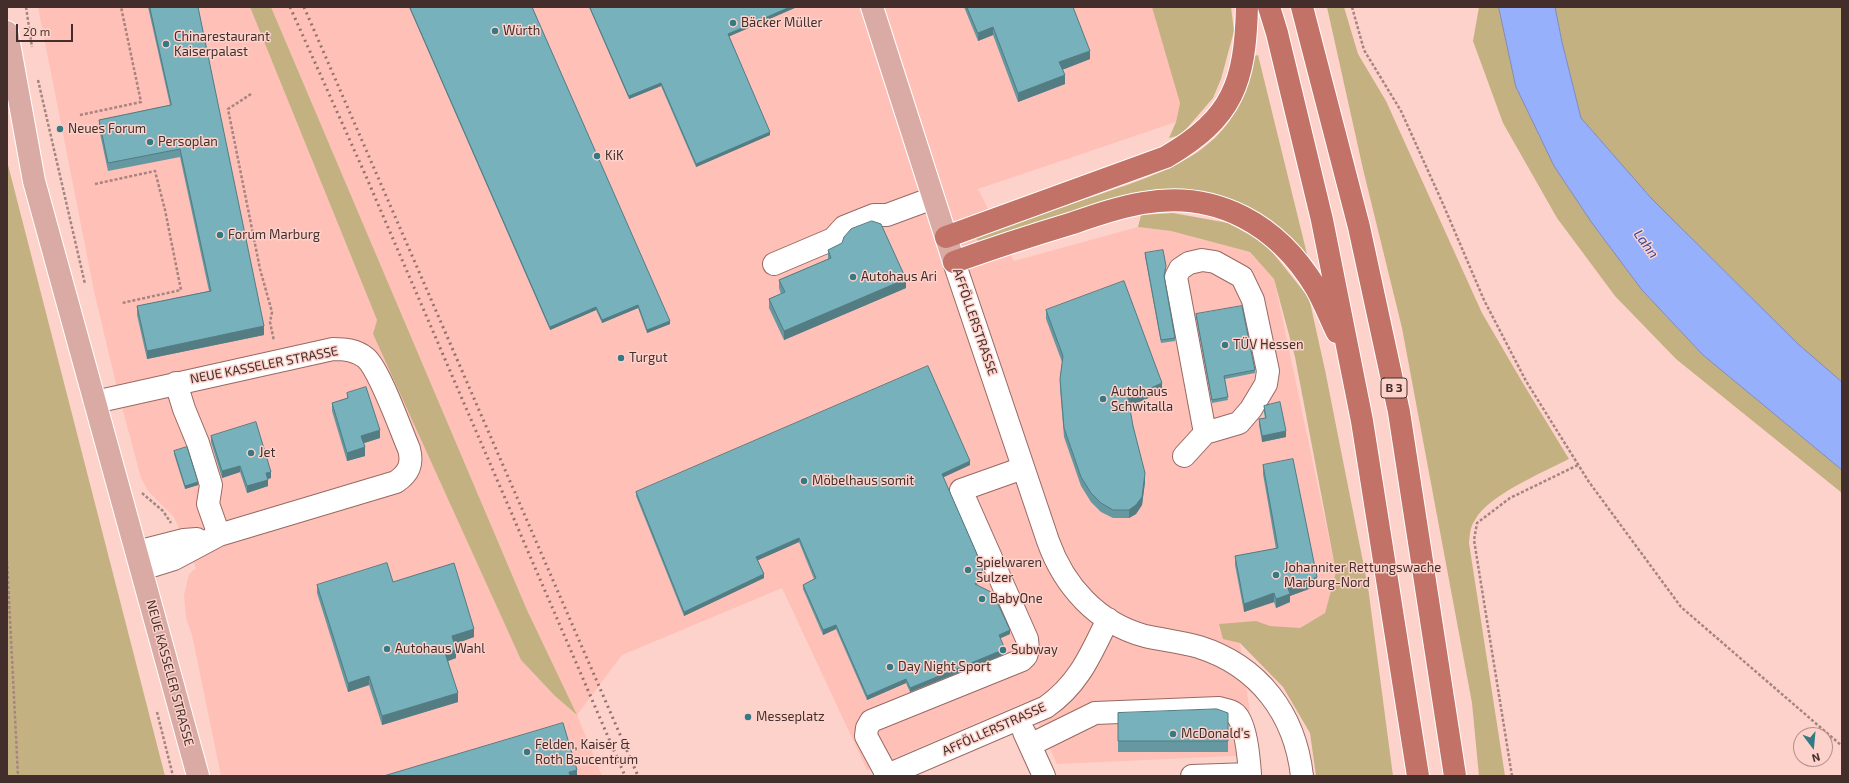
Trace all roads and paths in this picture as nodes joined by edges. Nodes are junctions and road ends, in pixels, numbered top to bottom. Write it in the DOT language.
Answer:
graph roads {
  1 [pos="121,7"];
  2 [pos="872,7"];
  3 [pos="1247,7"];
  4 [pos="1269,7"];
  5 [pos="1302,7"];
  6 [pos="1352,7"];
  7 [pos="7,32"];
  8 [pos="251,94"];
  9 [pos="80,115"];
  10 [pos="95,184"];
  11 [pos="933,198"];
  12 [pos="946,238"];
  13 [pos="954,262"];
  14 [pos="774,264"];
  15 [pos="122,303"];
  16 [pos="278,361"];
  17 [pos="1352,364"];
  18 [pos="176,383"];
  19 [pos="95,402"];
  20 [pos="1205,433"];
  21 [pos="1184,456"];
  22 [pos="1578,465"];
  23 [pos="1024,468"];
  24 [pos="216,536"];
  25 [pos="7,561"];
  26 [pos="139,561"];
  27 [pos="1108,619"];
  28 [pos="1017,719"];
  29 [pos="1030,745"];
  30 [pos="1842,746"];
  31 [pos="1250,775"];
  32 [pos="18,776"];
  33 [pos="198,776"];
  34 [pos="886,776"];
  35 [pos="1044,776"];
  36 [pos="1192,776"];
  37 [pos="1302,776"];
  38 [pos="1418,776"];
  39 [pos="1455,776"];
  40 [pos="1512,776"];
  1 -- 9 [label="path"];
  2 -- 11 [label="main road, AFFÖLLERSTRASSE"];
  3 -- 12 [label="highway"];
  4 -- 17 [label="highway"];
  5 -- 39 [label="highway, B 3"];
  6 -- 22 [label="path"];
  7 -- 19 [label="main road, NEUE KASSELER STRASSE"];
  8 -- 16 [label="path"];
  10 -- 15 [label="path"];
  11 -- 12 [label="main road, AFFÖLLERSTRASSE"];
  11 -- 14 [label="street"];
  12 -- 13 [label="main road, AFFÖLLERSTRASSE"];
  13 -- 17 [label="highway"];
  13 -- 23 [label="street, AFFÖLLERSTRASSE"];
  16 -- 18 [label="street, NEUE KASSELER STRASSE"];
  16 -- 24 [label="street, NEUE KASSELER STRASSE"];
  17 -- 38 [label="highway"];
  18 -- 19 [label="street, NEUE KASSELER STRASSE"];
  18 -- 24 [label="street"];
  19 -- 26 [label="main road, NEUE KASSELER STRASSE"];
  20 -- 20 [label="street"];
  20 -- 21 [label="street"];
  22 -- 30 [label="path"];
  22 -- 40 [label="path"];
  23 -- 27 [label="street, AFFÖLLERSTRASSE"];
  23 -- 34 [label="street"];
  24 -- 26 [label="street, NEUE KASSELER STRASSE"];
  25 -- 32 [label="path"];
  26 -- 33 [label="main road, NEUE KASSELER STRASSE"];
  27 -- 28 [label="street, AFFÖLLERSTRASSE"];
  27 -- 37 [label="street, AFFÖLLERSTRASSE"];
  28 -- 29 [label="street"];
  28 -- 34 [label="street, AFFÖLLERSTRASSE"];
  29 -- 31 [label="street"];
  29 -- 35 [label="street"];
  31 -- 36 [label="street"];
}
